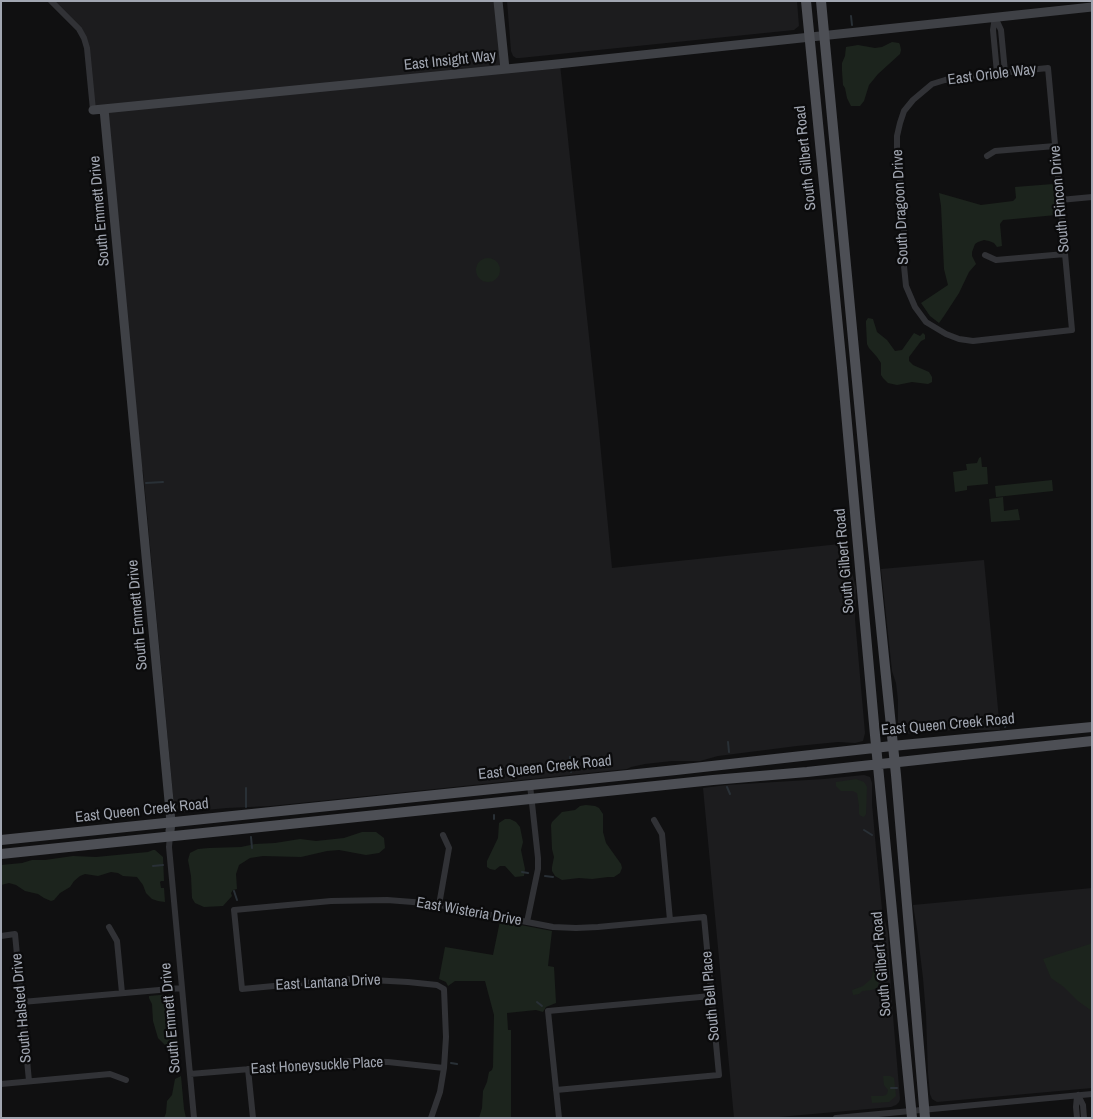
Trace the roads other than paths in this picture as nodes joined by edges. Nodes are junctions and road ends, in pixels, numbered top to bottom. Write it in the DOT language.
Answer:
graph roads {
  1 [pos="51,1"];
  2 [pos="498,1"];
  3 [pos="806,1"];
  4 [pos="820,1"];
  5 [pos="1092,8"];
  6 [pos="995,17"];
  7 [pos="824,35"];
  8 [pos="809,37"];
  9 [pos="1048,68"];
  10 [pos="505,69"];
  11 [pos="1005,72"];
  12 [pos="997,73"];
  13 [pos="913,100"];
  14 [pos="104,109"];
  15 [pos="93,110"];
  16 [pos="1055,146"];
  17 [pos="987,156"];
  18 [pos="1092,198"];
  19 [pos="1060,200"];
  20 [pos="1065,254"];
  21 [pos="985,255"];
  22 [pos="1072,330"];
  23 [pos="860,406"];
  24 [pos="845,407"];
  25 [pos="876,576"];
  26 [pos="861,577"];
  27 [pos="1092,727"];
  28 [pos="1092,741"];
  29 [pos="892,746"];
  30 [pos="876,747"];
  31 [pos="894,762"];
  32 [pos="877,764"];
  33 [pos="712,766"];
  34 [pos="713,780"];
  35 [pos="530,785"];
  36 [pos="532,799"];
  37 [pos="654,820"];
  38 [pos="170,830"];
  39 [pos="443,835"];
  40 [pos="1,840"];
  41 [pos="1,854"];
  42 [pos="439,905"];
  43 [pos="704,917"];
  44 [pos="670,920"];
  45 [pos="527,922"];
  46 [pos="109,927"];
  47 [pos="1,936"];
  48 [pos="182,988"];
  49 [pos="242,989"];
  50 [pos="122,993"];
  51 [pos="711,996"];
  52 [pos="22,1002"];
  53 [pos="444,1068"];
  54 [pos="248,1069"];
  55 [pos="190,1074"];
  56 [pos="126,1080"];
  57 [pos="29,1081"];
  58 [pos="1,1084"];
  59 [pos="556,1090"];
  60 [pos="1092,1094"];
  61 [pos="1078,1095"];
  62 [pos="911,1114"];
  63 [pos="924,1114"];
  64 [pos="194,1118"];
  65 [pos="253,1118"];
  66 [pos="431,1118"];
  67 [pos="559,1118"];
  68 [pos="836,1118"];
  69 [pos="1077,1118"];
  70 [pos="1084,1118"];
  1 -- 15 [label="street"];
  2 -- 10 [label="street"];
  3 -- 8 [label="main road, South Gilbert Road"];
  4 -- 7 [label="main road, South Gilbert Road"];
  5 -- 6 [label="street, East Insight Way"];
  6 -- 7 [label="street, East Insight Way"];
  6 -- 11 [label="street"];
  6 -- 12 [label="street"];
  7 -- 8 [label="street, East Insight Way"];
  7 -- 23 [label="main road, South Gilbert Road"];
  8 -- 10 [label="street, East Insight Way"];
  8 -- 24 [label="main road, South Gilbert Road"];
  9 -- 11 [label="street, East Oriole Way"];
  9 -- 16 [label="street, South Rincon Drive"];
  10 -- 14 [label="street, East Insight Way"];
  11 -- 12 [label="street, East Oriole Way"];
  12 -- 13 [label="street, East Oriole Way"];
  13 -- 22 [label="street, South Dragoon Drive"];
  14 -- 15 [label="street, East Insight Way"];
  14 -- 38 [label="street, South Emmett Drive"];
  16 -- 17 [label="street"];
  16 -- 19 [label="street, South Rincon Drive"];
  18 -- 19 [label="street"];
  19 -- 20 [label="street, South Rincon Drive"];
  20 -- 21 [label="street"];
  20 -- 22 [label="street, South Rincon Drive"];
  23 -- 24 [label="main road"];
  23 -- 25 [label="main road, South Gilbert Road"];
  24 -- 26 [label="main road, South Gilbert Road"];
  25 -- 26 [label="main road"];
  25 -- 29 [label="main road, South Gilbert Road"];
  26 -- 30 [label="main road, South Gilbert Road"];
  27 -- 29 [label="main road, East Queen Creek Road"];
  28 -- 31 [label="main road, East Queen Creek Road"];
  29 -- 30 [label="main road, East Queen Creek Road"];
  29 -- 31 [label="main road, South Gilbert Road"];
  30 -- 32 [label="main road, South Gilbert Road"];
  30 -- 33 [label="main road, East Queen Creek Road"];
  31 -- 32 [label="main road, East Queen Creek Road"];
  31 -- 63 [label="main road, South Gilbert Road"];
  32 -- 34 [label="main road, East Queen Creek Road"];
  32 -- 62 [label="main road, South Gilbert Road"];
  33 -- 34 [label="main road"];
  33 -- 35 [label="main road, East Queen Creek Road"];
  34 -- 36 [label="main road, East Queen Creek Road"];
  35 -- 36 [label="street"];
  35 -- 38 [label="main road, East Queen Creek Road"];
  36 -- 38 [label="main road, East Queen Creek Road"];
  36 -- 45 [label="street"];
  37 -- 44 [label="street"];
  38 -- 40 [label="main road, East Queen Creek Road"];
  38 -- 41 [label="main road, East Queen Creek Road"];
  38 -- 48 [label="street, South Emmett Drive"];
  39 -- 42 [label="street"];
  42 -- 45 [label="street, East Wisteria Drive"];
  42 -- 49 [label="street, East Wisteria Drive"];
  43 -- 44 [label="street, East Wisteria Drive"];
  43 -- 51 [label="street, South Bell Place"];
  44 -- 45 [label="street, East Wisteria Drive"];
  46 -- 50 [label="street"];
  47 -- 52 [label="street, South Halsted Drive"];
  48 -- 50 [label="street"];
  48 -- 55 [label="street, South Emmett Drive"];
  49 -- 53 [label="street, East Lantana Drive"];
  50 -- 52 [label="street"];
  51 -- 59 [label="street, South Bell Place"];
  51 -- 59 [label="street"];
  52 -- 57 [label="street, South Halsted Drive"];
  53 -- 54 [label="street, East Honeysuckle Place"];
  53 -- 66 [label="street"];
  54 -- 55 [label="street, East Honeysuckle Place"];
  54 -- 65 [label="street"];
  55 -- 64 [label="street, South Emmett Drive"];
  56 -- 57 [label="street"];
  57 -- 58 [label="street"];
  59 -- 67 [label="street"];
  60 -- 61 [label="street"];
  61 -- 63 [label="street"];
  61 -- 69 [label="street"];
  61 -- 70 [label="street"];
  62 -- 63 [label="street"];
  62 -- 68 [label="street"];
}
